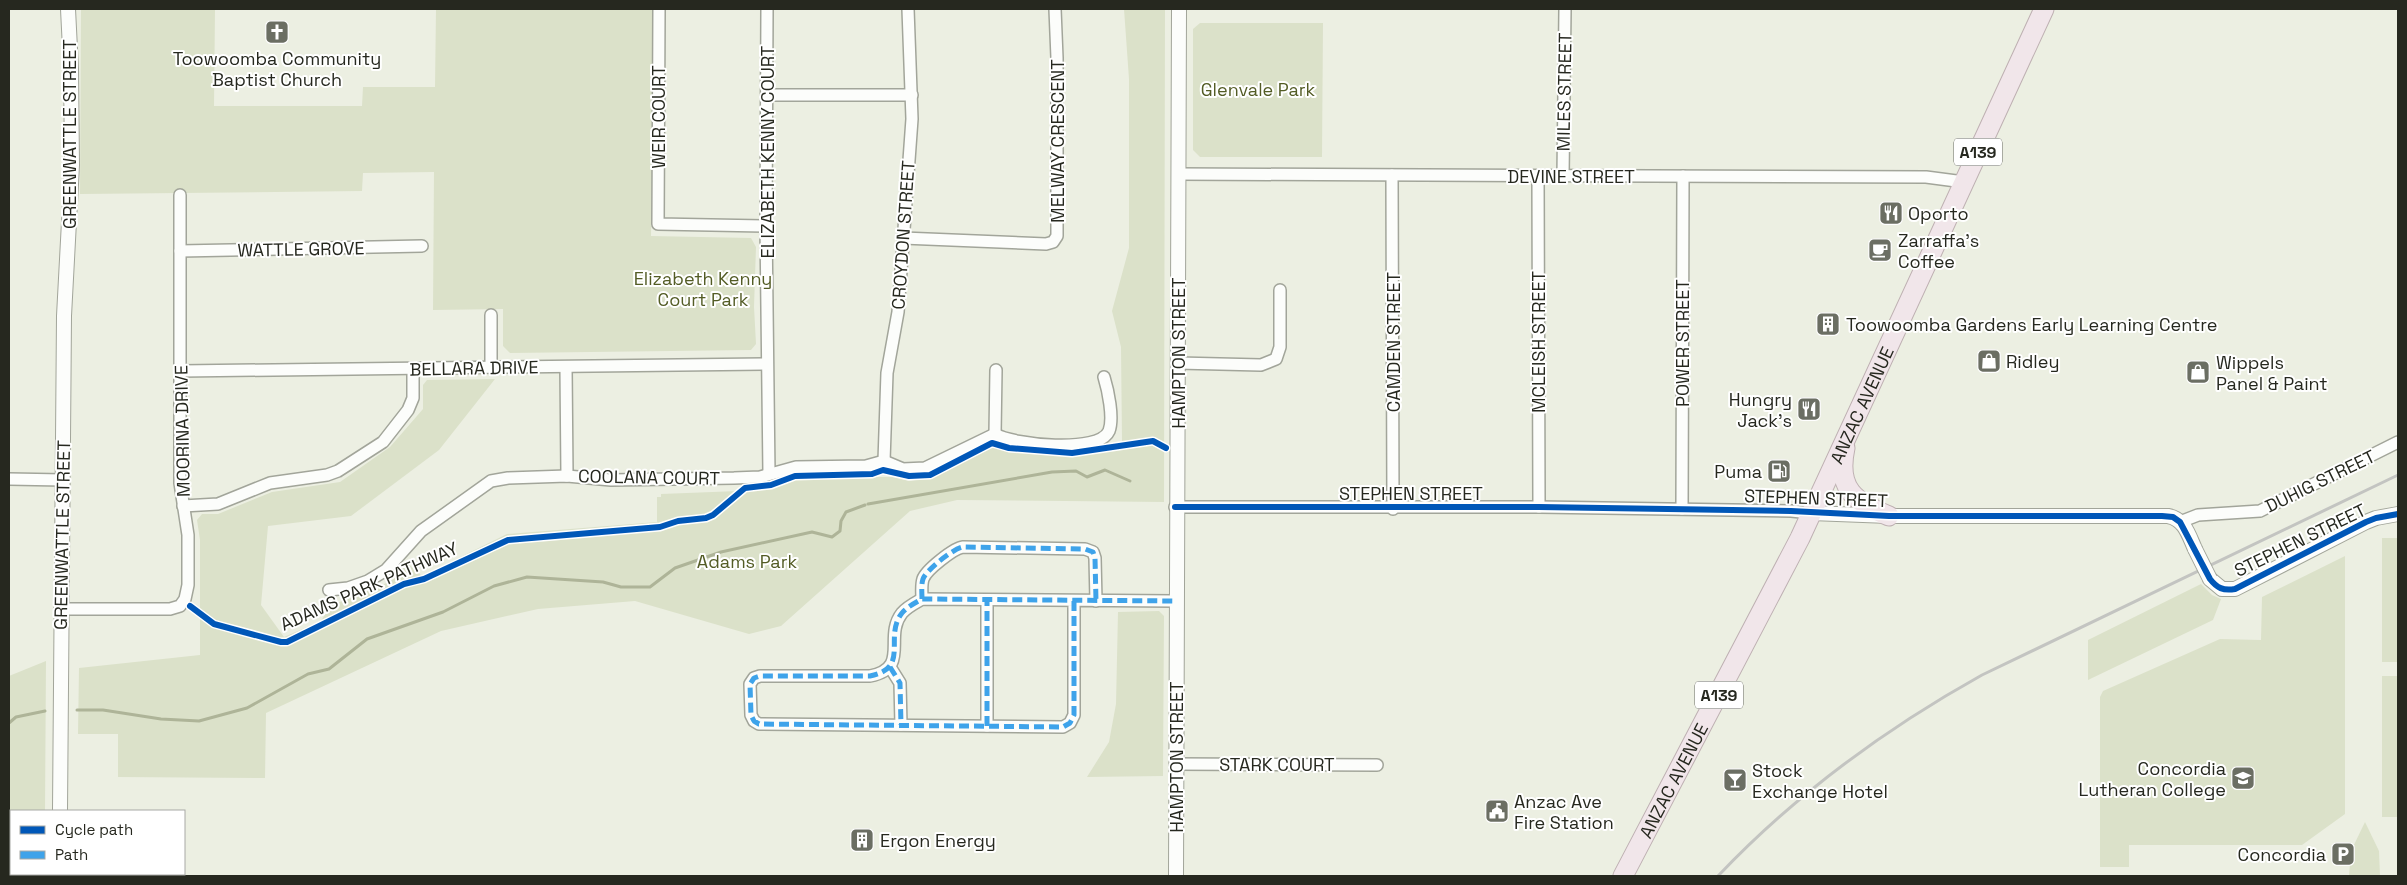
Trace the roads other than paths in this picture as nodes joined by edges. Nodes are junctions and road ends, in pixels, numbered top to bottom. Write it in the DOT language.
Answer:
graph roads {
  1 [pos="67,9"];
  2 [pos="659,9"];
  3 [pos="767,9"];
  4 [pos="908,9"];
  5 [pos="1054,9"];
  6 [pos="1179,9"];
  7 [pos="1565,9"];
  8 [pos="2041,9"];
  9 [pos="766,95"];
  10 [pos="912,95"];
  11 [pos="1178,174"];
  12 [pos="1392,175"];
  13 [pos="1538,176"];
  14 [pos="1563,176"];
  15 [pos="1683,176"];
  16 [pos="1964,182"];
  17 [pos="180,195"];
  18 [pos="766,226"];
  19 [pos="903,238"];
  20 [pos="422,246"];
  21 [pos="180,251"];
  22 [pos="1280,290"];
  23 [pos="491,315"];
  24 [pos="1178,363"];
  25 [pos="767,364"];
  26 [pos="491,367"];
  27 [pos="566,367"];
  28 [pos="413,369"];
  29 [pos="996,370"];
  30 [pos="181,371"];
  31 [pos="1104,377"];
  32 [pos="1849,430"];
  33 [pos="995,434"];
  34 [pos="2398,442"];
  35 [pos="884,461"];
  36 [pos="769,474"];
  37 [pos="567,476"];
  38 [pos="9,479"];
  39 [pos="63,480"];
  40 [pos="183,506"];
  41 [pos="1175,507"];
  42 [pos="1539,507"];
  43 [pos="1393,508"];
  44 [pos="1682,509"];
  45 [pos="1811,513"];
  46 [pos="2398,514"];
  47 [pos="1889,516"];
  48 [pos="2180,522"];
  49 [pos="329,590"];
  50 [pos="922,599"];
  51 [pos="987,600"];
  52 [pos="1074,601"];
  53 [pos="1096,601"];
  54 [pos="1175,602"];
  55 [pos="60,609"];
  56 [pos="890,667"];
  57 [pos="901,726"];
  58 [pos="987,726"];
  59 [pos="1176,764"];
  60 [pos="1377,764"];
  61 [pos="60,810"];
  62 [pos="1176,876"];
  63 [pos="1623,876"];
  1 -- 39 [label="street, GREENWATTLE STREET"];
  2 -- 18 [label="street, WEIR COURT"];
  3 -- 9 [label="street, ELIZABETH KENNY COURT"];
  4 -- 10 [label="street, CROYDON STREET"];
  5 -- 19 [label="street, MELWAY CRESCENT"];
  6 -- 11 [label="street, HAMPTON STREET"];
  7 -- 14 [label="street, MILES STREET"];
  8 -- 16 [label="highway, ANZAC AVENUE / A139"];
  9 -- 10 [label="street"];
  9 -- 18 [label="street, ELIZABETH KENNY COURT"];
  10 -- 19 [label="street, CROYDON STREET"];
  11 -- 12 [label="street, DEVINE STREET"];
  11 -- 24 [label="street, HAMPTON STREET"];
  12 -- 13 [label="street, DEVINE STREET"];
  12 -- 43 [label="street, CAMDEN STREET"];
  13 -- 14 [label="street, DEVINE STREET"];
  13 -- 42 [label="street, MCLEISH STREET"];
  14 -- 15 [label="street, DEVINE STREET"];
  15 -- 16 [label="street, DEVINE STREET"];
  15 -- 44 [label="street, POWER STREET"];
  16 -- 32 [label="highway, ANZAC AVENUE / A139"];
  17 -- 21 [label="street, MOORINA DRIVE"];
  18 -- 25 [label="street, ELIZABETH KENNY COURT"];
  19 -- 35 [label="street, CROYDON STREET"];
  20 -- 21 [label="street, WATTLE GROVE"];
  21 -- 30 [label="street, MOORINA DRIVE"];
  22 -- 24 [label="street"];
  23 -- 26 [label="street"];
  24 -- 41 [label="street, HAMPTON STREET"];
  25 -- 27 [label="street, BELLARA DRIVE"];
  25 -- 36 [label="street, ELIZABETH KENNY COURT"];
  26 -- 27 [label="street, BELLARA DRIVE"];
  26 -- 28 [label="street, BELLARA DRIVE"];
  27 -- 37 [label="street"];
  28 -- 30 [label="street, BELLARA DRIVE"];
  28 -- 40 [label="street"];
  29 -- 33 [label="street"];
  30 -- 40 [label="street, MOORINA DRIVE"];
  31 -- 33 [label="street"];
  32 -- 45 [label="highway, ANZAC AVENUE / A139"];
  32 -- 47 [label="highway"];
  33 -- 35 [label="street"];
  34 -- 48 [label="street, DUHIG STREET"];
  35 -- 36 [label="street, COOLANA COURT"];
  36 -- 37 [label="street, COOLANA COURT"];
  37 -- 49 [label="street, COOLANA COURT"];
  38 -- 39 [label="street"];
  39 -- 55 [label="street, GREENWATTLE STREET"];
  40 -- 55 [label="street, MOORINA DRIVE"];
  41 -- 43 [label="street, STEPHEN STREET"];
  41 -- 54 [label="street, HAMPTON STREET"];
  42 -- 43 [label="street, STEPHEN STREET"];
  42 -- 44 [label="street, STEPHEN STREET"];
  44 -- 45 [label="street, STEPHEN STREET"];
  45 -- 47 [label="street, STEPHEN STREET"];
  45 -- 63 [label="highway, ANZAC AVENUE / A139"];
  46 -- 48 [label="street, STEPHEN STREET, bridge"];
  47 -- 48 [label="street, STEPHEN STREET"];
  50 -- 51 [label="street"];
  50 -- 53 [label="street"];
  50 -- 56 [label="street"];
  51 -- 52 [label="street"];
  51 -- 58 [label="street"];
  52 -- 53 [label="street"];
  52 -- 58 [label="street"];
  53 -- 54 [label="street"];
  54 -- 59 [label="street, HAMPTON STREET"];
  55 -- 61 [label="street, GREENWATTLE STREET"];
  56 -- 57 [label="street"];
  56 -- 57 [label="street"];
  57 -- 58 [label="street"];
  59 -- 60 [label="street, STARK COURT"];
  59 -- 62 [label="street, HAMPTON STREET"];
}
